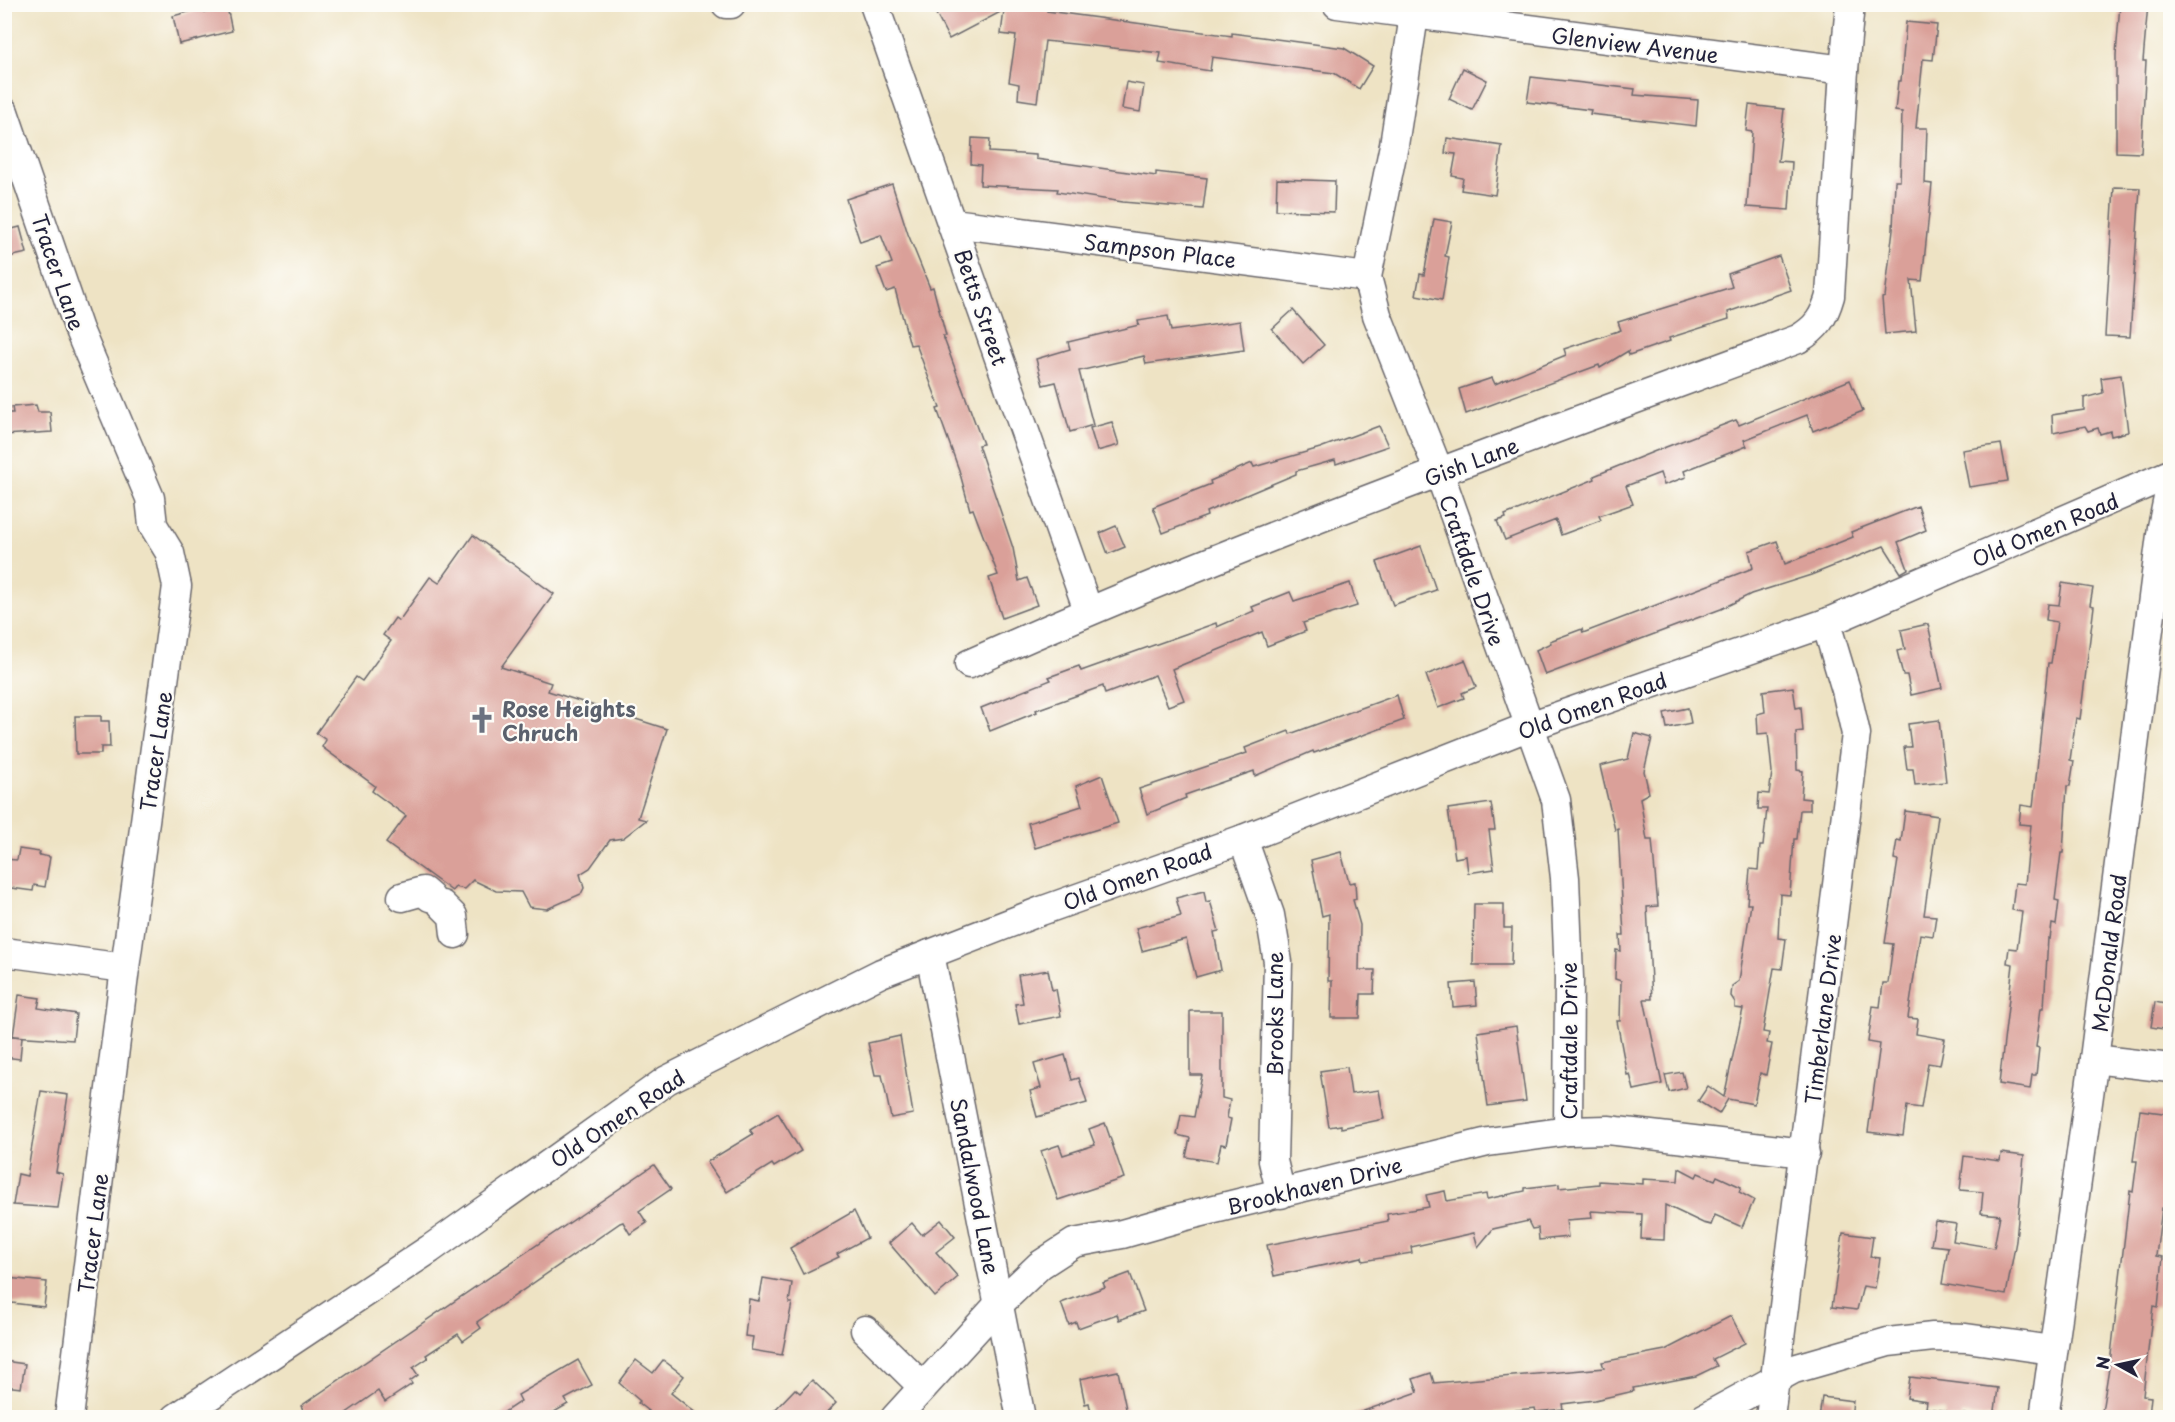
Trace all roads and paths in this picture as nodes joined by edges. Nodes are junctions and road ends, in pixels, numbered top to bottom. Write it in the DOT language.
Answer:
graph roads {
  1 [pos="726,4"];
  2 [pos="731,4"];
  3 [pos="874,4"];
  4 [pos="1337,4"];
  5 [pos="1850,4"];
  6 [pos="1414,16"];
  7 [pos="1845,70"];
  8 [pos="4,112"];
  9 [pos="953,223"];
  10 [pos="1367,277"];
  11 [pos="1439,472"];
  12 [pos="2170,474"];
  13 [pos="2170,488"];
  14 [pos="1088,610"];
  15 [pos="1826,623"];
  16 [pos="969,664"];
  17 [pos="1530,726"];
  18 [pos="1243,839"];
  19 [pos="402,897"];
  20 [pos="454,934"];
  21 [pos="4,952"];
  22 [pos="930,954"];
  23 [pos="125,968"];
  24 [pos="2094,1059"];
  25 [pos="2170,1068"];
  26 [pos="1568,1131"];
  27 [pos="1805,1153"];
  28 [pos="1281,1194"];
  29 [pos="999,1304"];
  30 [pos="865,1330"];
  31 [pos="2052,1350"];
  32 [pos="1775,1381"];
  33 [pos="923,1387"];
  34 [pos="69,1418"];
  35 [pos="176,1418"];
  36 [pos="895,1418"];
  37 [pos="1021,1418"];
  38 [pos="1704,1418"];
  39 [pos="1770,1418"];
  40 [pos="2044,1418"];
  1 -- 2 [label="street"];
  3 -- 9 [label="street, Betts Street"];
  4 -- 6 [label="street, Glenview Avenue"];
  5 -- 7 [label="street"];
  6 -- 7 [label="street, Glenview Avenue"];
  6 -- 10 [label="street, Craftdale Drive"];
  7 -- 11 [label="street, Gish Lane"];
  8 -- 23 [label="street, Tracer Lane"];
  9 -- 10 [label="street, Sampson Place"];
  9 -- 14 [label="street, Betts Street"];
  10 -- 11 [label="street, Craftdale Drive"];
  11 -- 14 [label="street, Gish Lane"];
  11 -- 17 [label="street, Craftdale Drive"];
  12 -- 15 [label="street, Old Omen Road"];
  13 -- 24 [label="street, McDonald Road"];
  14 -- 16 [label="street, Gish Lane"];
  15 -- 17 [label="street, Old Omen Road"];
  15 -- 27 [label="street, Timberlane Drive"];
  17 -- 18 [label="street, Old Omen Road"];
  17 -- 26 [label="street, Craftdale Drive"];
  18 -- 22 [label="street, Old Omen Road"];
  18 -- 28 [label="street, Brooks Lane"];
  19 -- 20 [label="street"];
  21 -- 23 [label="street"];
  22 -- 29 [label="street, Sandalwood Lane"];
  22 -- 35 [label="street, Old Omen Road"];
  23 -- 34 [label="street, Tracer Lane"];
  24 -- 25 [label="street"];
  24 -- 31 [label="street, McDonald Road"];
  26 -- 27 [label="street, Brookhaven Drive"];
  26 -- 28 [label="street, Brookhaven Drive"];
  27 -- 32 [label="street, Timberlane Drive"];
  28 -- 29 [label="street, Brookhaven Drive"];
  29 -- 33 [label="street, Brookhaven Drive"];
  29 -- 37 [label="street, Sandalwood Lane"];
  30 -- 33 [label="street"];
  31 -- 32 [label="street"];
  31 -- 40 [label="street, McDonald Road"];
  32 -- 38 [label="street"];
  32 -- 39 [label="street, Timberlane Drive"];
  33 -- 36 [label="street, Brookhaven Drive"];
}
